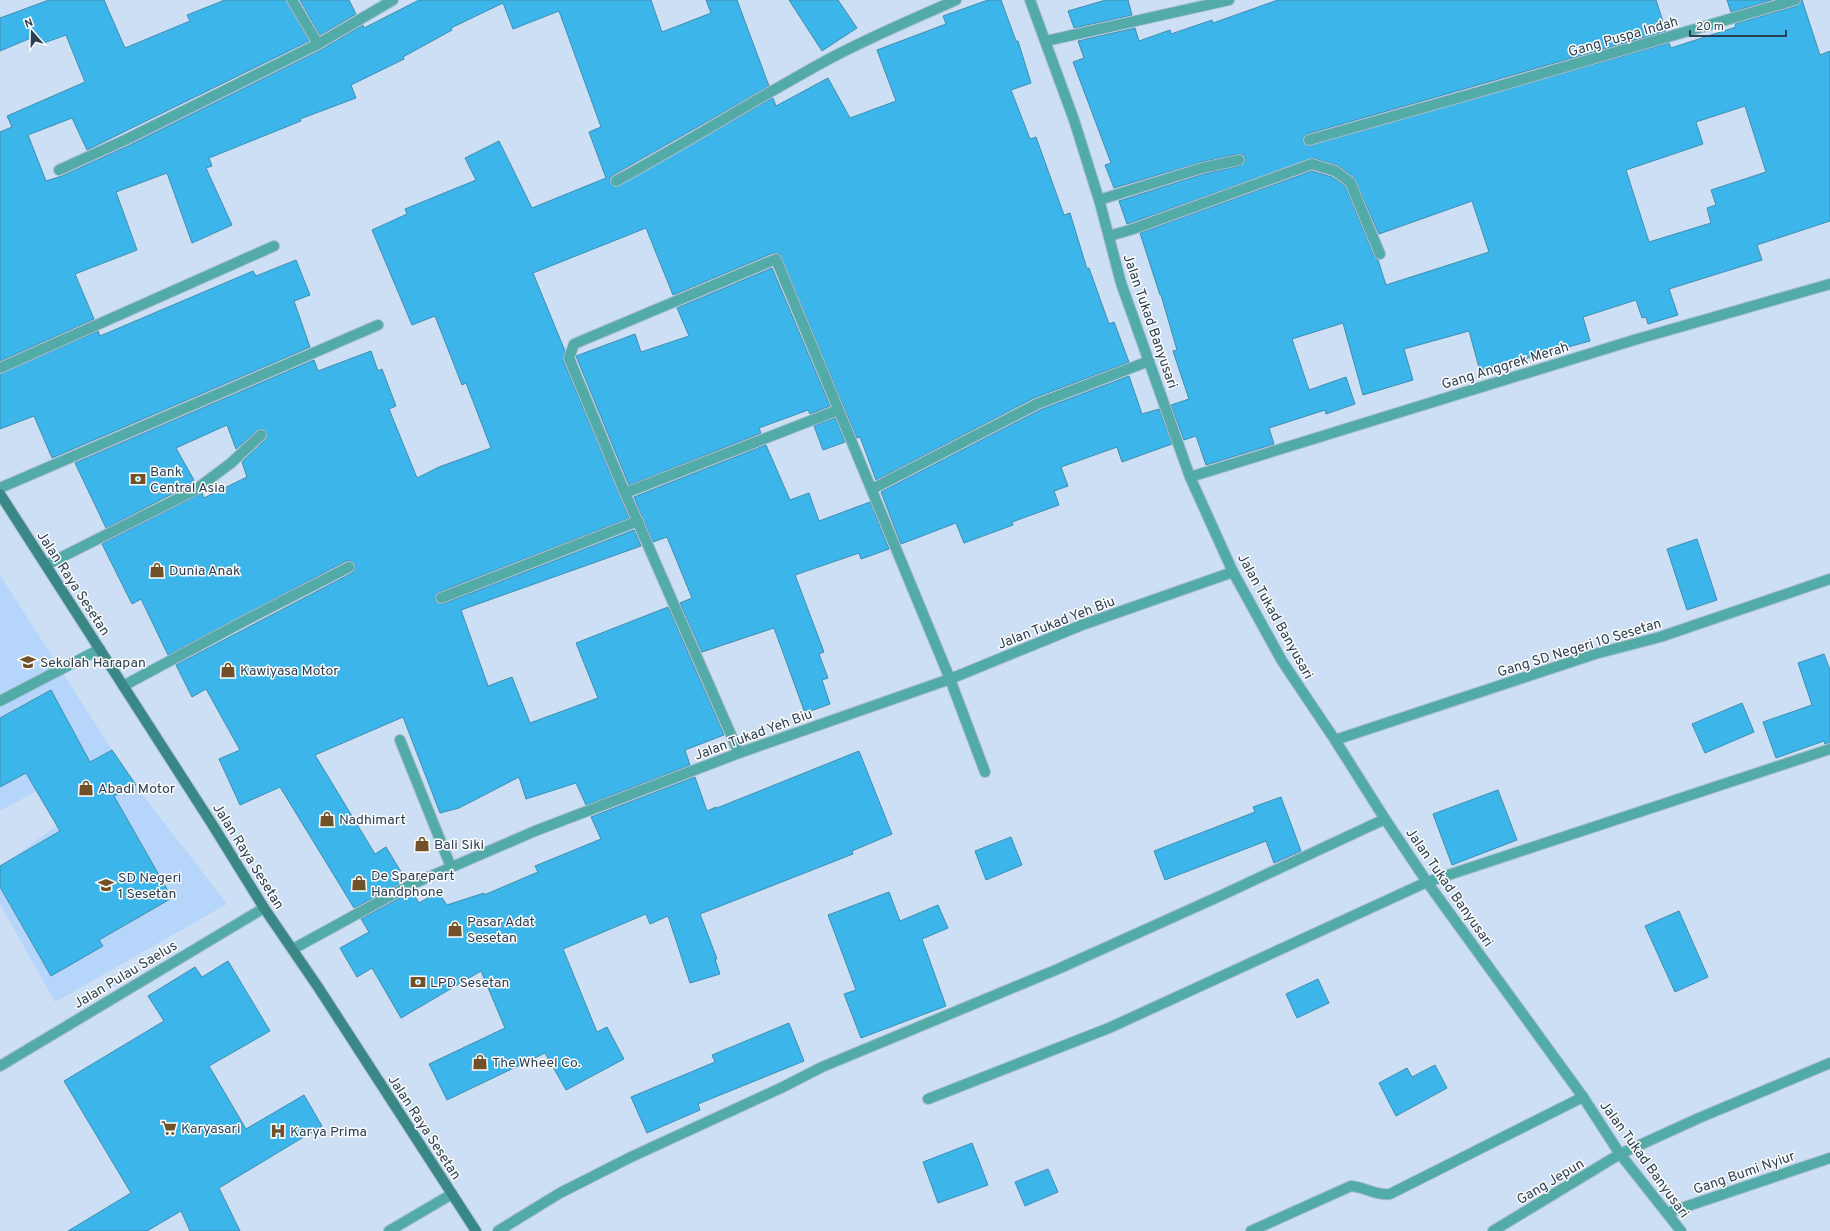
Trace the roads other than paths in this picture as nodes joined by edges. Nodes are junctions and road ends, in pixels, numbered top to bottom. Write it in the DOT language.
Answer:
graph roads {
  1 [pos="292,0"];
  2 [pos="393,0"];
  3 [pos="956,0"];
  4 [pos="1030,0"];
  5 [pos="1229,0"];
  6 [pos="1795,0"];
  7 [pos="1046,41"];
  8 [pos="318,44"];
  9 [pos="1309,140"];
  10 [pos="1239,160"];
  11 [pos="59,170"];
  12 [pos="616,181"];
  13 [pos="1099,200"];
  14 [pos="1109,236"];
  15 [pos="274,246"];
  16 [pos="1380,254"];
  17 [pos="1830,284"];
  18 [pos="378,325"];
  19 [pos="1149,361"];
  20 [pos="0,368"];
  21 [pos="838,410"];
  22 [pos="261,436"];
  23 [pos="1190,477"];
  24 [pos="0,488"];
  25 [pos="872,489"];
  26 [pos="625,493"];
  27 [pos="0,494"];
  28 [pos="638,521"];
  29 [pos="46,565"];
  30 [pos="349,567"];
  31 [pos="1233,572"];
  32 [pos="1830,580"];
  33 [pos="441,598"];
  34 [pos="100,649"];
  35 [pos="950,679"];
  36 [pos="123,686"];
  37 [pos="0,701"];
  38 [pos="400,740"];
  39 [pos="1335,740"];
  40 [pos="1830,749"];
  41 [pos="739,753"];
  42 [pos="985,772"];
  43 [pos="1385,819"];
  44 [pos="450,867"];
  45 [pos="1427,882"];
  46 [pos="264,908"];
  47 [pos="293,949"];
  48 [pos="1830,1063"];
  49 [pos="0,1066"];
  50 [pos="1582,1097"];
  51 [pos="928,1099"];
  52 [pos="1620,1154"];
  53 [pos="1830,1158"];
  54 [pos="452,1194"];
  55 [pos="1667,1213"];
  56 [pos="389,1231"];
  57 [pos="476,1231"];
  58 [pos="498,1231"];
  59 [pos="1251,1231"];
  60 [pos="1493,1231"];
  61 [pos="1681,1231"];
  1 -- 8 [label="street"];
  2 -- 8 [label="street"];
  3 -- 12 [label="street"];
  4 -- 7 [label="street, Jalan Tukad Banyusari"];
  5 -- 7 [label="street"];
  6 -- 9 [label="street, Gang Puspa Indah"];
  7 -- 13 [label="street, Jalan Tukad Banyusari"];
  8 -- 11 [label="street"];
  10 -- 13 [label="street"];
  13 -- 14 [label="street, Jalan Tukad Banyusari"];
  14 -- 16 [label="street"];
  14 -- 19 [label="street, Jalan Tukad Banyusari"];
  15 -- 20 [label="street"];
  17 -- 23 [label="street, Gang Anggrek Merah"];
  18 -- 24 [label="street"];
  19 -- 23 [label="street, Jalan Tukad Banyusari"];
  19 -- 25 [label="street"];
  21 -- 25 [label="street"];
  21 -- 26 [label="street"];
  21 -- 26 [label="street"];
  22 -- 29 [label="street"];
  23 -- 31 [label="street, Jalan Tukad Banyusari"];
  25 -- 35 [label="street"];
  26 -- 28 [label="street"];
  27 -- 29 [label="main road, Jalan Raya Sesetan"];
  28 -- 33 [label="street"];
  28 -- 41 [label="street"];
  29 -- 34 [label="main road, Jalan Raya Sesetan"];
  30 -- 36 [label="street"];
  31 -- 35 [label="street, Jalan Tukad Yeh Biu"];
  31 -- 39 [label="street, Jalan Tukad Banyusari"];
  32 -- 39 [label="street, Gang SD Negeri 10 Sesetan"];
  34 -- 36 [label="main road, Jalan Raya Sesetan"];
  34 -- 37 [label="street"];
  35 -- 41 [label="street, Jalan Tukad Yeh Biu"];
  35 -- 42 [label="street"];
  36 -- 46 [label="main road, Jalan Raya Sesetan"];
  38 -- 44 [label="street"];
  39 -- 43 [label="street, Jalan Tukad Banyusari"];
  40 -- 45 [label="street"];
  41 -- 44 [label="street, Jalan Tukad Yeh Biu"];
  43 -- 45 [label="street, Jalan Tukad Banyusari"];
  43 -- 58 [label="street"];
  44 -- 47 [label="street, Jalan Tukad Yeh Biu"];
  45 -- 50 [label="street, Jalan Tukad Banyusari"];
  45 -- 51 [label="street"];
  46 -- 47 [label="main road, Jalan Raya Sesetan"];
  46 -- 49 [label="street, Jalan Pulau Saelus"];
  47 -- 54 [label="main road, Jalan Raya Sesetan"];
  48 -- 52 [label="street, Gang Jepun"];
  50 -- 52 [label="street, Jalan Tukad Banyusari"];
  50 -- 59 [label="street"];
  52 -- 55 [label="street, Jalan Tukad Banyusari"];
  52 -- 60 [label="street, Gang Jepun"];
  53 -- 55 [label="street, Gang Bumi Nyiur"];
  54 -- 56 [label="street"];
  54 -- 57 [label="main road, Jalan Raya Sesetan"];
  55 -- 61 [label="street, Jalan Tukad Banyusari"];
}
